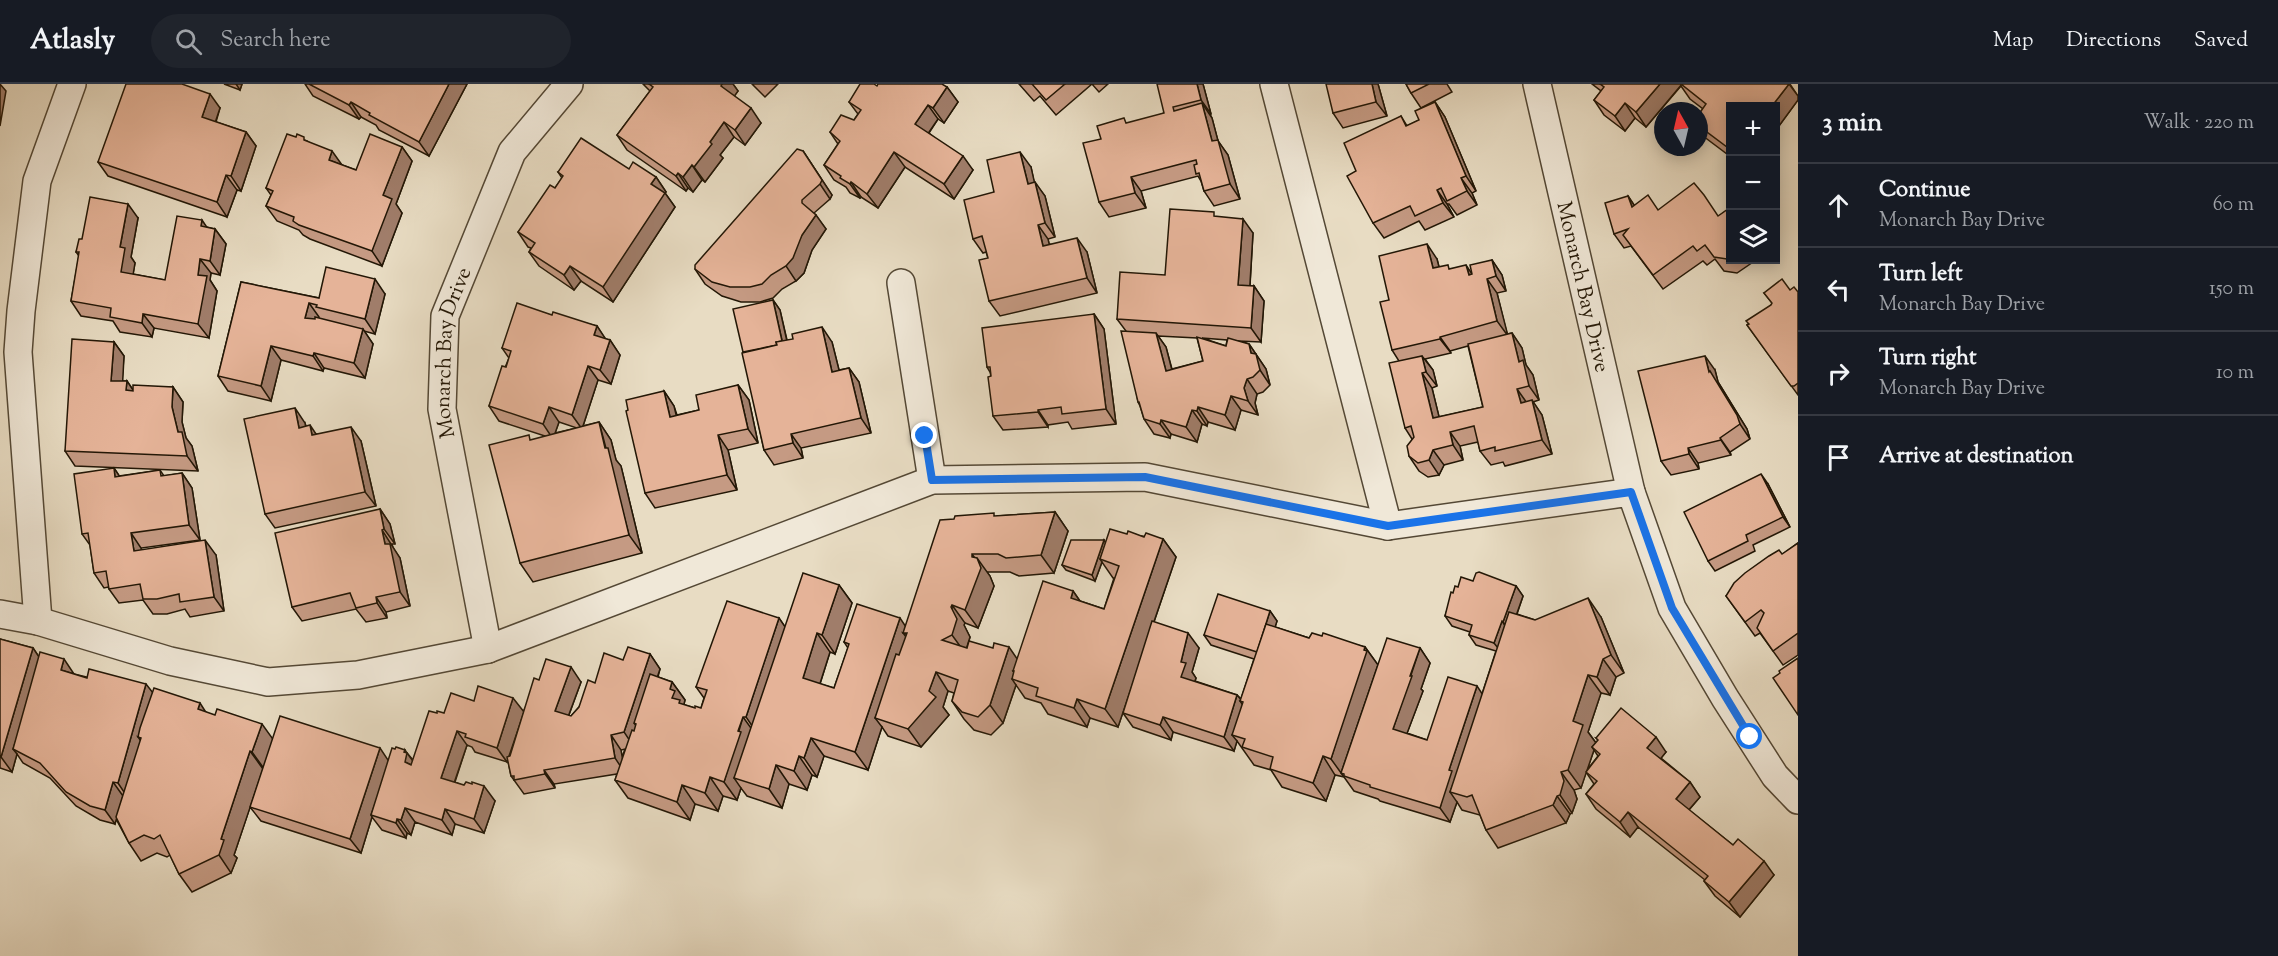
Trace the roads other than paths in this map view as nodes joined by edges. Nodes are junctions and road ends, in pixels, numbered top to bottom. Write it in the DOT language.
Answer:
graph roads {
  1 [pos="72,84"];
  2 [pos="569,84"];
  3 [pos="1274,84"];
  4 [pos="1538,84"];
  5 [pos="900,283"];
  6 [pos="932,480"];
  7 [pos="1631,492"];
  8 [pos="1388,526"];
  9 [pos="0,614"];
  10 [pos="38,621"];
  11 [pos="488,649"];
  12 [pos="1798,800"];
  1 -- 10 [label="street"];
  2 -- 11 [label="street, Monarch Bay Drive"];
  3 -- 8 [label="street"];
  4 -- 7 [label="street, Monarch Bay Drive"];
  5 -- 6 [label="street"];
  6 -- 8 [label="street"];
  6 -- 11 [label="street"];
  7 -- 8 [label="street"];
  7 -- 12 [label="street, Monarch Bay Drive"];
  9 -- 10 [label="street"];
  10 -- 11 [label="street"];
}
